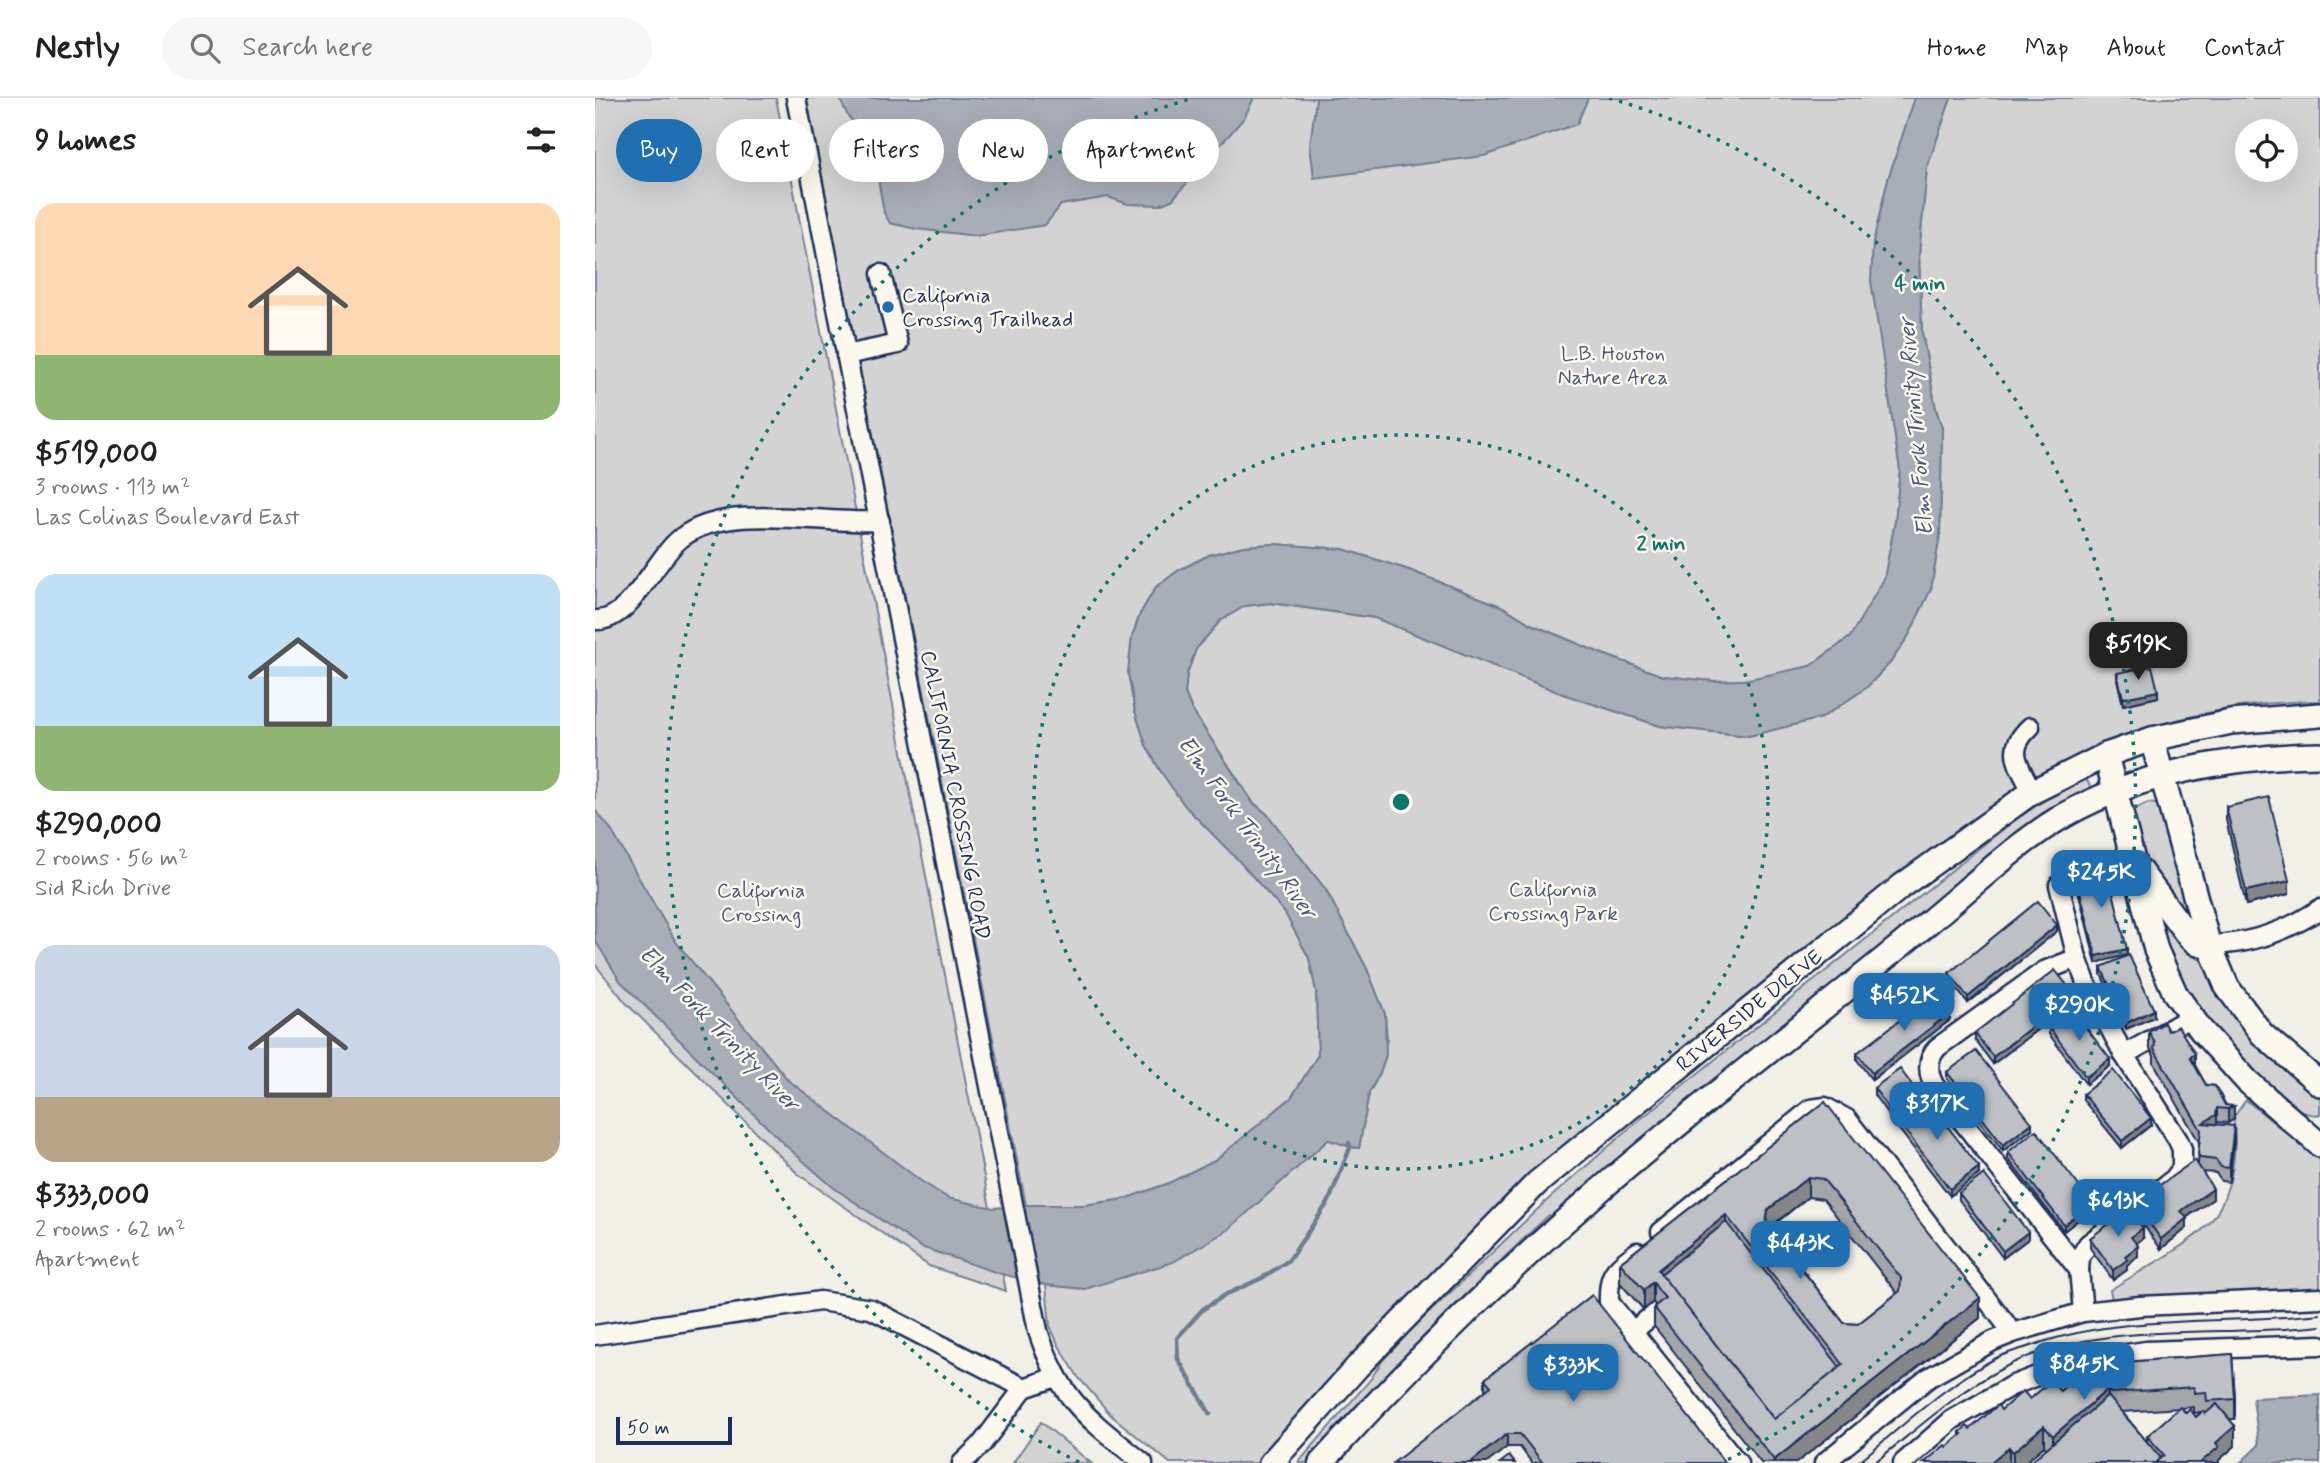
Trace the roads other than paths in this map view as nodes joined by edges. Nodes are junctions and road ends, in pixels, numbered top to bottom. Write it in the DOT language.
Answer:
graph roads {
  1 [pos="796,98"];
  2 [pos="881,274"];
  3 [pos="846,355"];
  4 [pos="880,521"];
  5 [pos="595,620"];
  6 [pos="2320,715"];
  7 [pos="2030,727"];
  8 [pos="2153,739"];
  9 [pos="2106,755"];
  10 [pos="2320,755"];
  11 [pos="2162,777"];
  12 [pos="2115,791"];
  13 [pos="2032,792"];
  14 [pos="2134,863"];
  15 [pos="2059,885"];
  16 [pos="2320,909"];
  17 [pos="2210,945"];
  18 [pos="2077,958"];
  19 [pos="2190,1017"];
  20 [pos="2125,1055"];
  21 [pos="2320,1083"];
  22 [pos="2318,1140"];
  23 [pos="2079,1270"];
  24 [pos="2320,1298"];
  25 [pos="1659,1310"];
  26 [pos="2083,1312"];
  27 [pos="1633,1331"];
  28 [pos="2013,1333"];
  29 [pos="595,1335"];
  30 [pos="2320,1345"];
  31 [pos="1056,1377"];
  32 [pos="1024,1388"];
  33 [pos="962,1463"];
  34 [pos="1143,1463"];
  35 [pos="1271,1463"];
  36 [pos="1321,1463"];
  37 [pos="1738,1463"];
  38 [pos="1824,1463"];
  39 [pos="1902,1463"];
  1 -- 3 [label="street, CALIFORNIA CROSSING ROAD"];
  2 -- 3 [label="street"];
  3 -- 4 [label="street, CALIFORNIA CROSSING ROAD"];
  4 -- 5 [label="street"];
  4 -- 31 [label="street, CALIFORNIA CROSSING ROAD"];
  6 -- 8 [label="main road, RIVERSIDE DRIVE"];
  7 -- 13 [label="street"];
  8 -- 9 [label="main road, RIVERSIDE DRIVE"];
  8 -- 11 [label="main road"];
  9 -- 12 [label="main road"];
  9 -- 13 [label="main road, RIVERSIDE DRIVE"];
  10 -- 11 [label="main road"];
  11 -- 12 [label="main road"];
  11 -- 17 [label="main road"];
  12 -- 14 [label="main road"];
  12 -- 36 [label="main road"];
  13 -- 35 [label="main road, RIVERSIDE DRIVE"];
  14 -- 17 [label="main road"];
  14 -- 19 [label="main road"];
  15 -- 18 [label="street"];
  16 -- 17 [label="street"];
  17 -- 21 [label="main road"];
  18 -- 20 [label="street"];
  18 -- 23 [label="street"];
  19 -- 20 [label="street"];
  19 -- 22 [label="main road"];
  20 -- 23 [label="street"];
  23 -- 26 [label="street"];
  24 -- 26 [label="street"];
  25 -- 27 [label="street"];
  26 -- 28 [label="street"];
  27 -- 28 [label="street"];
  27 -- 37 [label="street"];
  28 -- 38 [label="street"];
  29 -- 32 [label="street"];
  30 -- 39 [label="street"];
  31 -- 32 [label="street"];
  31 -- 34 [label="street, CALIFORNIA CROSSING ROAD"];
  32 -- 33 [label="street"];
}
